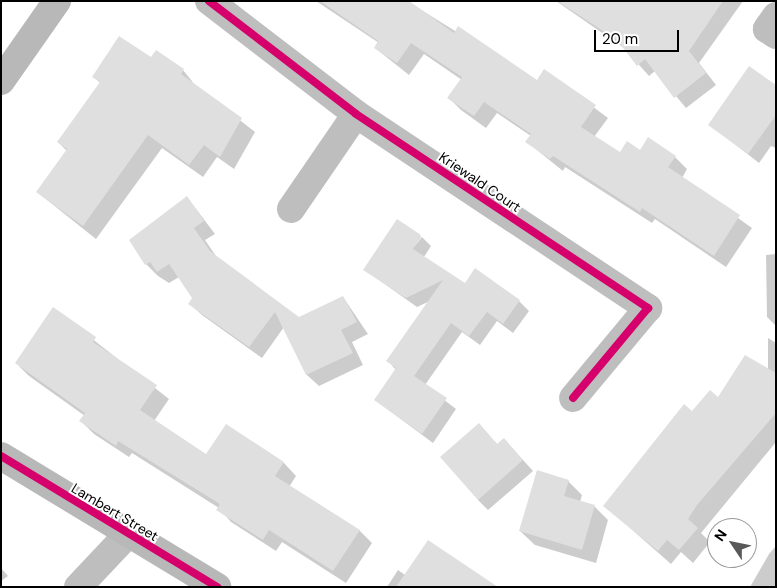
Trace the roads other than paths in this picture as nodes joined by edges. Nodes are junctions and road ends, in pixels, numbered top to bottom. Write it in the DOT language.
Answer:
graph roads {
  1 [pos="57,1"];
  2 [pos="209,1"];
  3 [pos="776,16"];
  4 [pos="776,35"];
  5 [pos="5,70"];
  6 [pos="356,114"];
  7 [pos="292,208"];
  8 [pos="574,398"];
  9 [pos="1,456"];
  10 [pos="126,536"];
  11 [pos="78,587"];
  12 [pos="217,587"];
  1 -- 5 [label="street"];
  2 -- 6 [label="street, Kriewald Court"];
  3 -- 4 [label="street"];
  6 -- 7 [label="street"];
  6 -- 8 [label="street, Kriewald Court"];
  9 -- 10 [label="street, Lambert Street"];
  10 -- 11 [label="street"];
  10 -- 12 [label="street, Lambert Street"];
}
